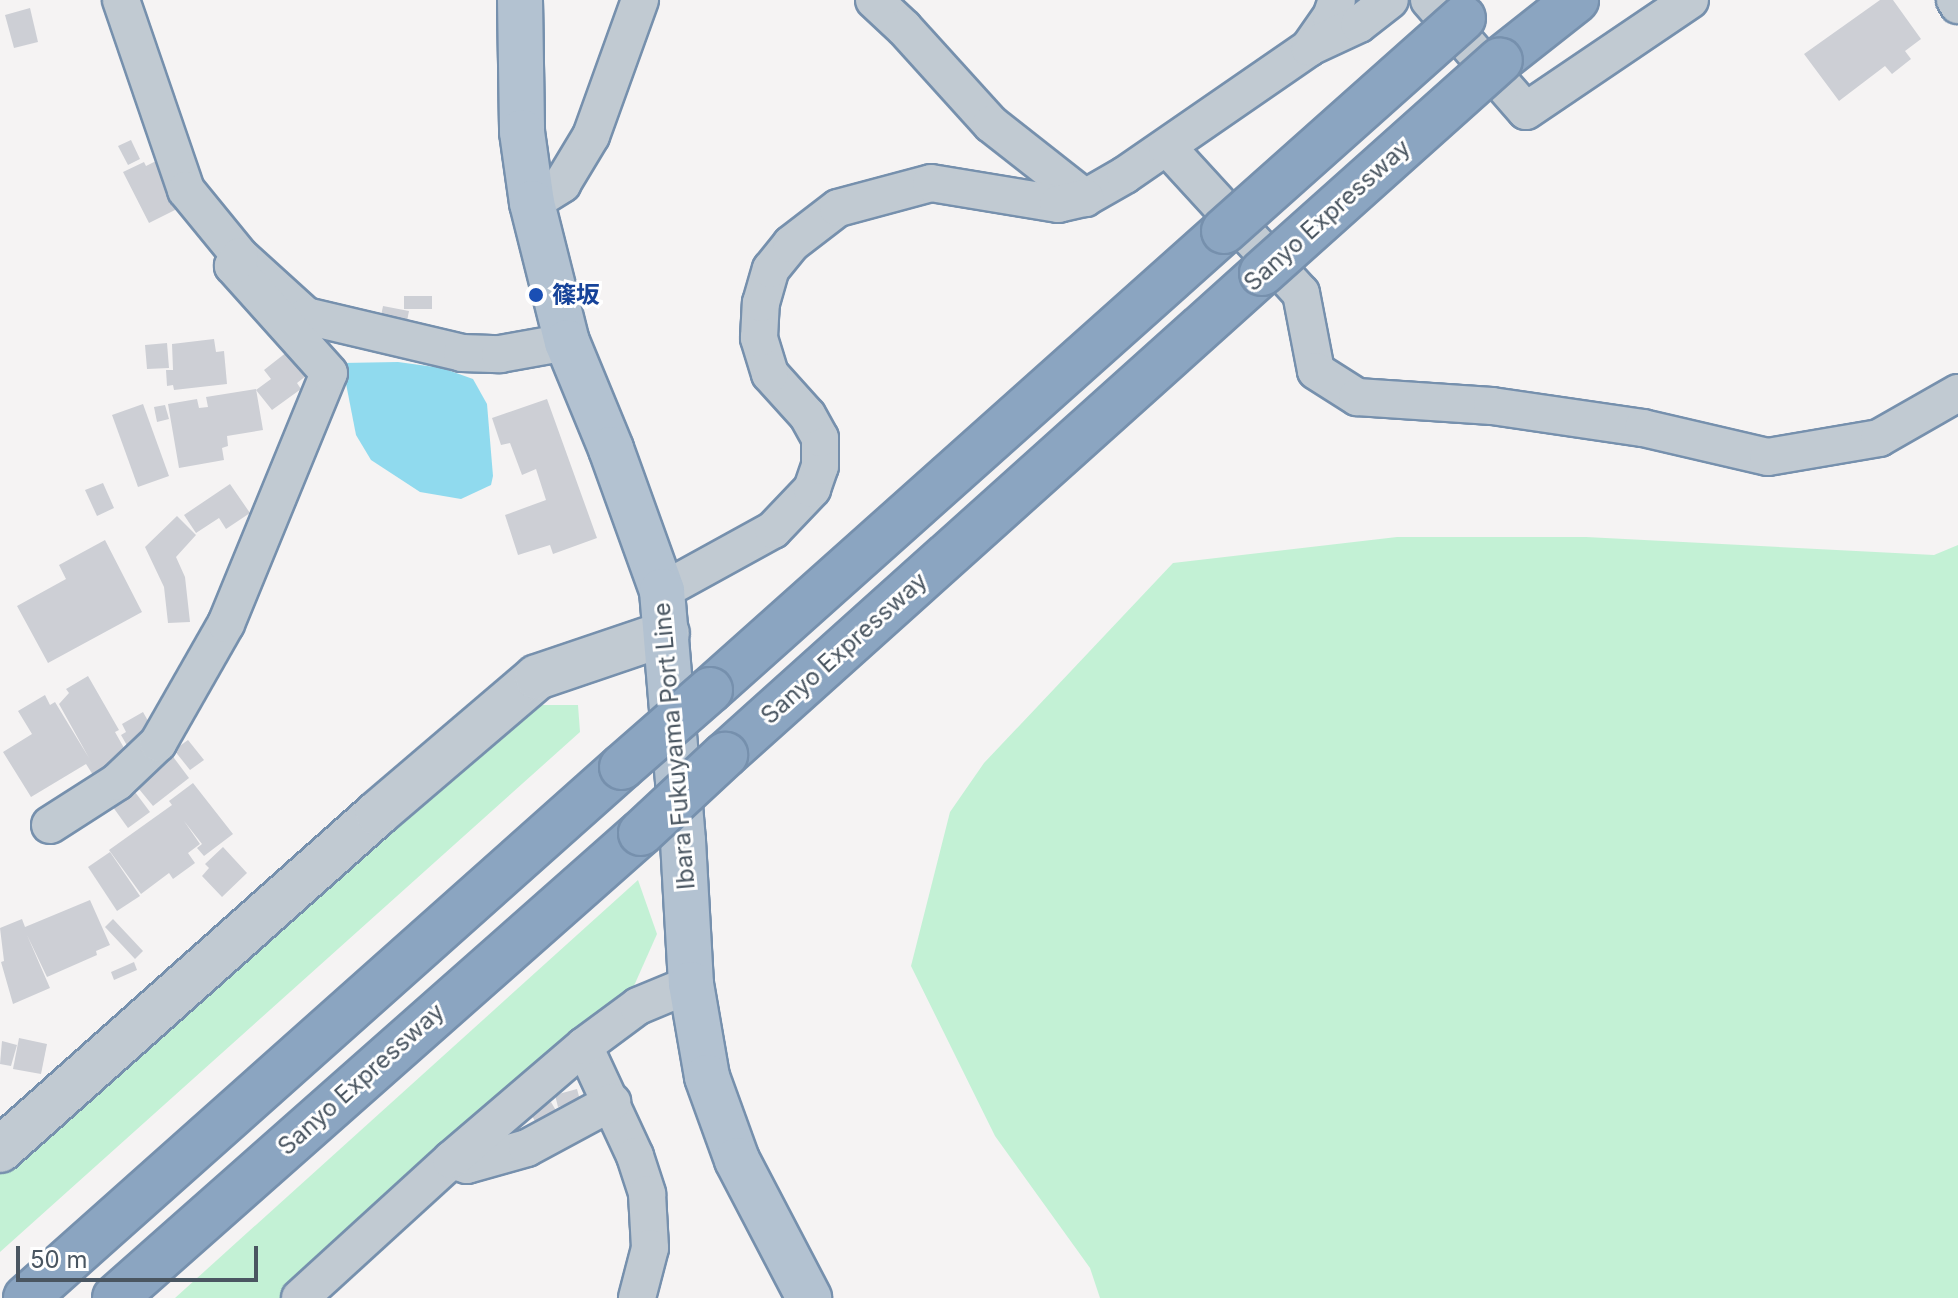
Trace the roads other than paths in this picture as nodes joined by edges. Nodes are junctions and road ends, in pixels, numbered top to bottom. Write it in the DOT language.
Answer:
graph roads {
  1 [pos="121,0"];
  2 [pos="520,0"];
  3 [pos="640,0"];
  4 [pos="874,0"];
  5 [pos="1337,0"];
  6 [pos="1390,0"];
  7 [pos="1576,0"];
  8 [pos="1608,0"];
  9 [pos="1690,0"];
  10 [pos="1456,4"];
  11 [pos="1309,48"];
  12 [pos="1512,53"];
  13 [pos="1167,147"];
  14 [pos="1085,198"];
  15 [pos="532,203"];
  16 [pos="240,256"];
  17 [pos="567,342"];
  18 [pos="1958,393"];
  19 [pos="664,612"];
  20 [pos="50,825"];
  21 [pos="691,984"];
  22 [pos="584,1046"];
  23 [pos="612,1102"];
  24 [pos="0,1150"];
  25 [pos="451,1160"];
  26 [pos="26,1298"];
  27 [pos="115,1298"];
  28 [pos="300,1298"];
  29 [pos="637,1298"];
  30 [pos="809,1298"];
  1 -- 16 [label="street"];
  2 -- 15 [label="main road, Ibara Fukuyama Port Line"];
  3 -- 15 [label="street"];
  4 -- 14 [label="street"];
  5 -- 11 [label="street"];
  6 -- 11 [label="street"];
  7 -- 12 [label="highway, Sanyo Expressway"];
  8 -- 12 [label="highway"];
  9 -- 10 [label="street"];
  10 -- 26 [label="highway, bridge"];
  11 -- 13 [label="street"];
  12 -- 27 [label="highway, Sanyo Expressway, bridge"];
  13 -- 14 [label="street"];
  13 -- 18 [label="street"];
  14 -- 19 [label="street"];
  15 -- 17 [label="main road, Ibara Fukuyama Port Line"];
  16 -- 17 [label="street"];
  16 -- 20 [label="street"];
  17 -- 19 [label="main road, Ibara Fukuyama Port Line"];
  19 -- 21 [label="main road, Ibara Fukuyama Port Line"];
  19 -- 24 [label="street"];
  21 -- 22 [label="street"];
  21 -- 30 [label="main road, Ibara Fukuyama Port Line"];
  22 -- 23 [label="street"];
  22 -- 25 [label="street"];
  23 -- 25 [label="street"];
  23 -- 29 [label="street"];
  25 -- 28 [label="street"];
}
